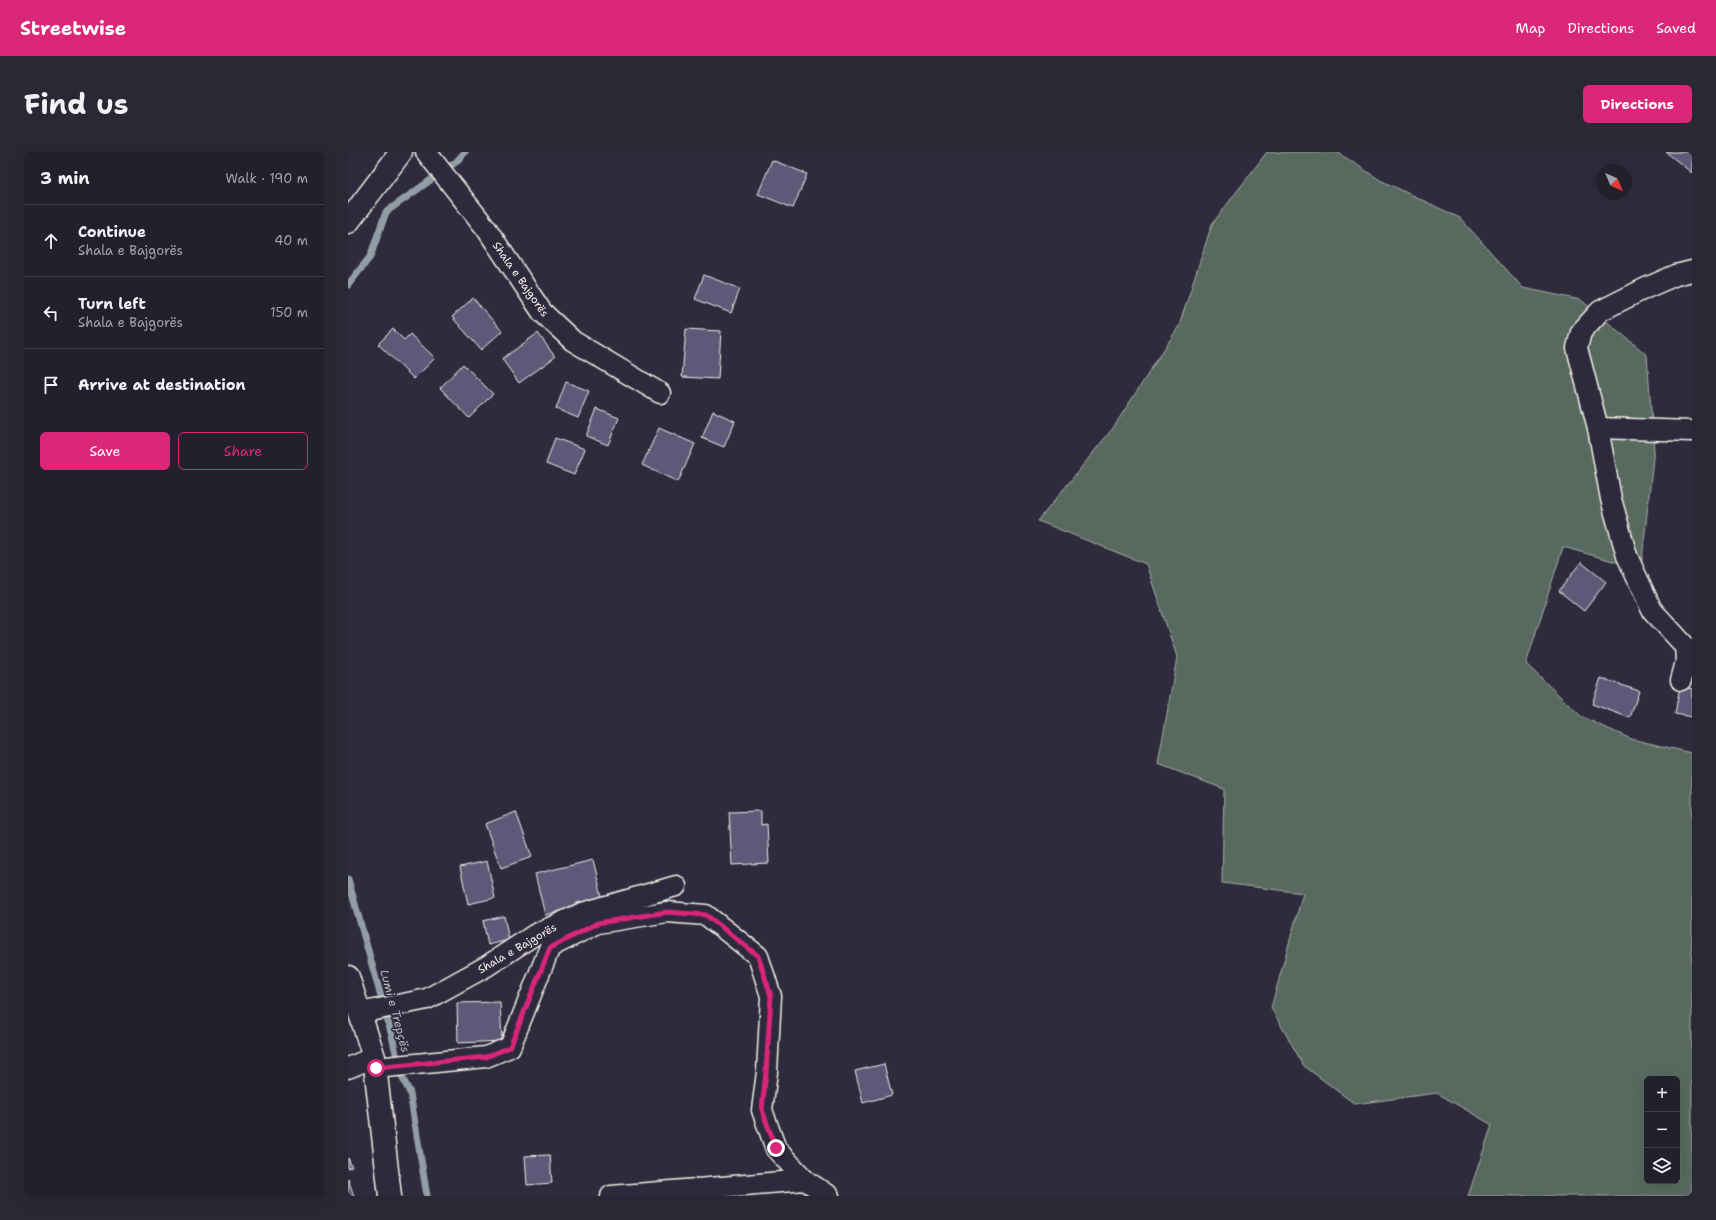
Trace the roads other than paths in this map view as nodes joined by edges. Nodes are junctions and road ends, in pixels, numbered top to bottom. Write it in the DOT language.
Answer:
graph roads {
  1 [pos="401,152"];
  2 [pos="426,152"];
  3 [pos="348,222"];
  4 [pos="1692,271"];
  5 [pos="660,393"];
  6 [pos="1598,428"];
  7 [pos="1692,431"];
  8 [pos="1681,680"];
  9 [pos="676,886"];
  10 [pos="348,977"];
  11 [pos="360,1013"];
  12 [pos="375,1062"];
  13 [pos="348,1068"];
  14 [pos="805,1180"];
  15 [pos="390,1196"];
  16 [pos="611,1196"];
  17 [pos="829,1196"];
  1 -- 3 [label="main road"];
  2 -- 5 [label="street, Shala e Bajgorës"];
  4 -- 6 [label="street"];
  6 -- 7 [label="street"];
  6 -- 8 [label="street"];
  9 -- 11 [label="street, Shala e Bajgorës"];
  10 -- 11 [label="main road"];
  11 -- 12 [label="main road"];
  12 -- 13 [label="street, Shala e Bajgorës"];
  12 -- 14 [label="street, Shala e Bajgorës"];
  12 -- 15 [label="main road"];
  14 -- 16 [label="street"];
  14 -- 17 [label="street, Shala e Bajgorës"];
}
